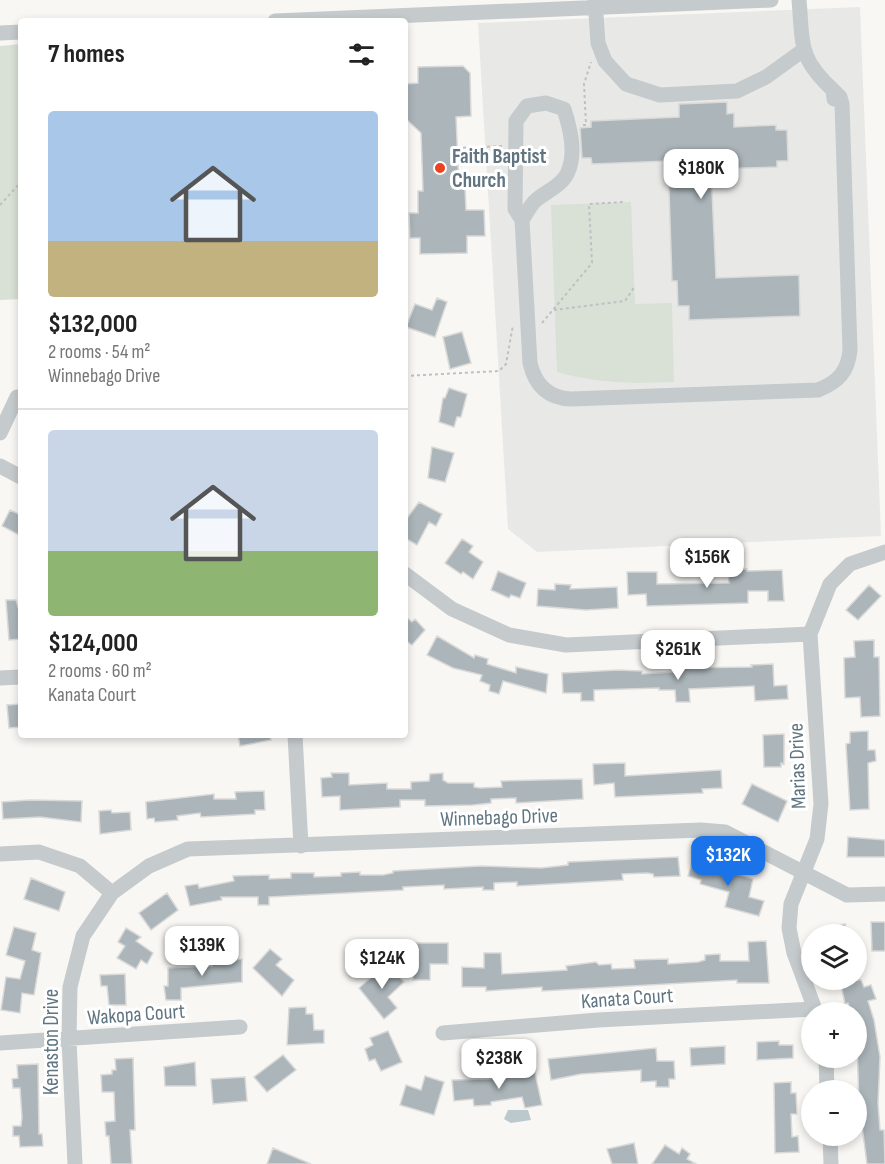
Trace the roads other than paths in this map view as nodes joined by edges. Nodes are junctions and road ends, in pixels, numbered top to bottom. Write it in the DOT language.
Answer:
graph roads {
  1 [pos="771,0"];
  2 [pos="799,0"];
  3 [pos="595,3"];
  4 [pos="328,18"];
  5 [pos="18,32"];
  6 [pos="0,33"];
  7 [pos="806,57"];
  8 [pos="522,220"];
  9 [pos="850,324"];
  10 [pos="17,396"];
  11 [pos="0,433"];
  12 [pos="0,466"];
  13 [pos="18,475"];
  14 [pos="885,552"];
  15 [pos="408,576"];
  16 [pos="810,634"];
  17 [pos="18,677"];
  18 [pos="0,678"];
  19 [pos="295,738"];
  20 [pos="301,846"];
  21 [pos="0,854"];
  22 [pos="804,872"];
  23 [pos="112,893"];
  24 [pos="885,894"];
  25 [pos="812,1002"];
  26 [pos="801,1012"];
  27 [pos="240,1027"];
  28 [pos="443,1034"];
  29 [pos="69,1040"];
  30 [pos="0,1043"];
  31 [pos="830,1146"];
  32 [pos="75,1164"];
  33 [pos="831,1164"];
  1 -- 3 [label="street"];
  2 -- 7 [label="street"];
  3 -- 4 [label="street"];
  3 -- 7 [label="street"];
  5 -- 6 [label="street"];
  7 -- 9 [label="street"];
  7 -- 9 [label="street"];
  8 -- 8 [label="street"];
  8 -- 9 [label="street"];
  10 -- 11 [label="street"];
  12 -- 13 [label="street"];
  14 -- 16 [label="street, Marias Drive"];
  15 -- 16 [label="street"];
  16 -- 22 [label="street, Marias Drive"];
  17 -- 18 [label="street"];
  19 -- 20 [label="street"];
  20 -- 22 [label="street, Winnebago Drive"];
  20 -- 23 [label="street, Winnebago Drive"];
  21 -- 23 [label="street"];
  22 -- 24 [label="street, Winnebago Drive"];
  22 -- 25 [label="street, Marias Drive"];
  23 -- 29 [label="street, Kenaston Drive"];
  26 -- 28 [label="street, Kanata Court"];
  27 -- 29 [label="street, Wakopa Court"];
  29 -- 30 [label="street, Wakopa Court"];
  29 -- 32 [label="street, Kenaston Drive"];
  31 -- 33 [label="street"];
}
